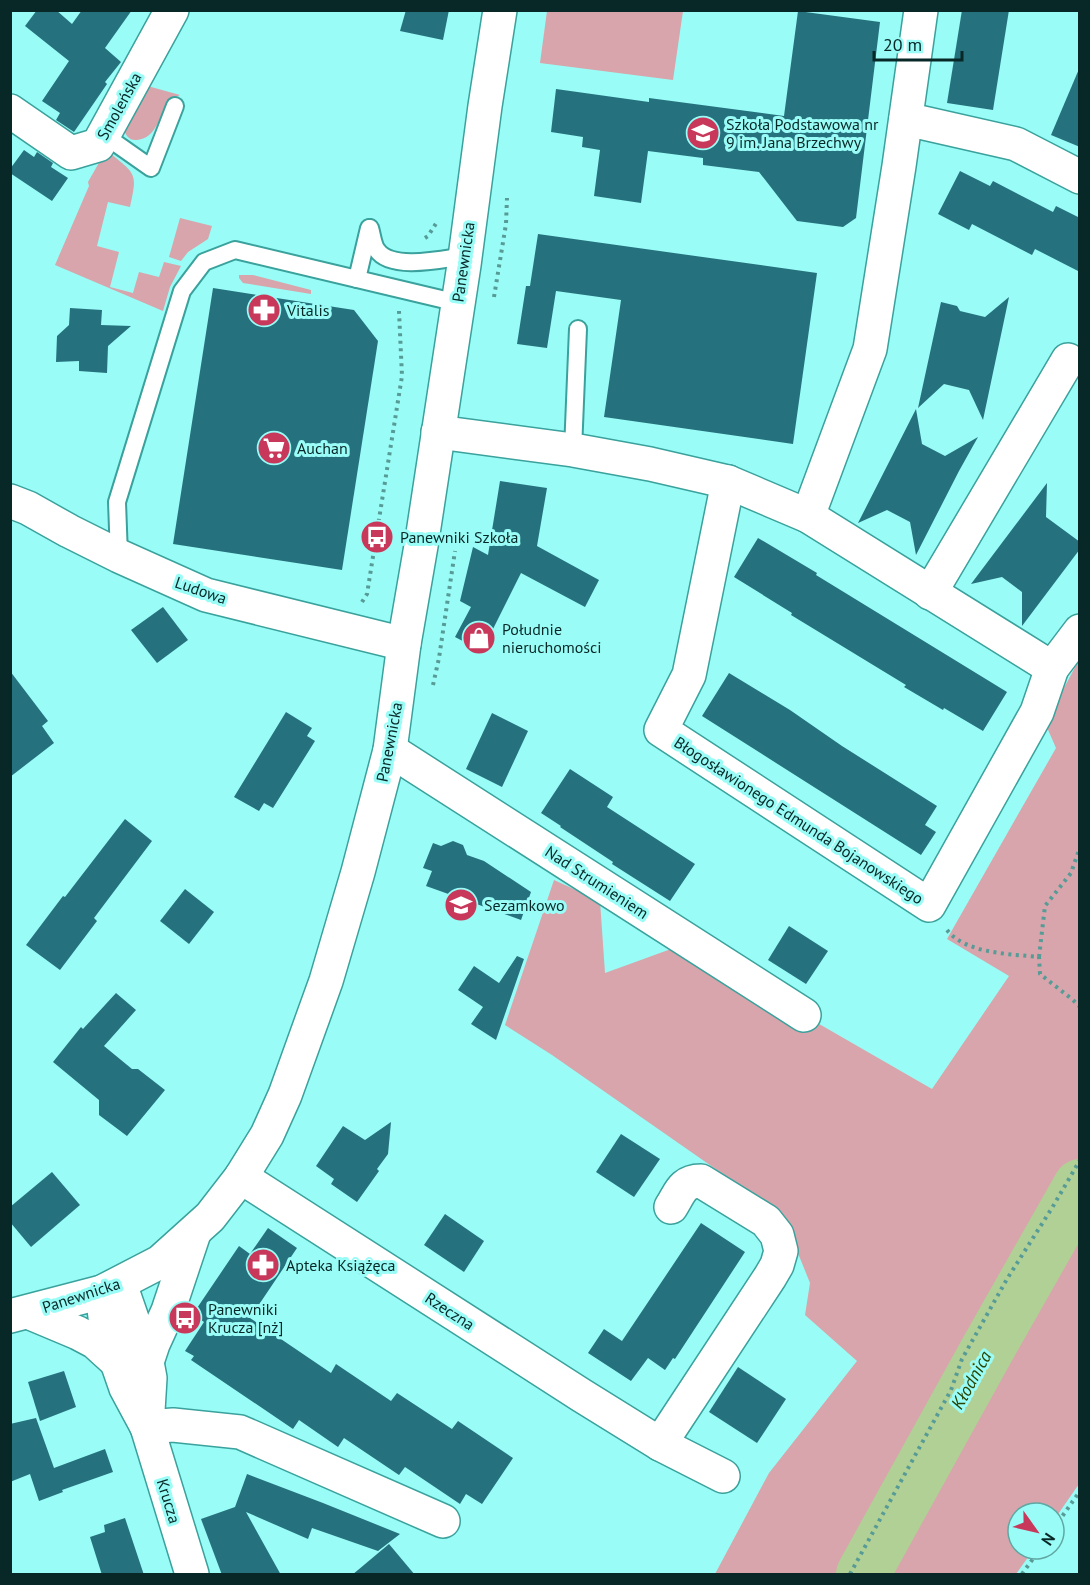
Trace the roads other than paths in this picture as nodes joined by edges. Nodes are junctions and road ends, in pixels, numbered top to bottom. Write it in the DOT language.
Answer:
graph roads {
  1 [pos="172,10"];
  2 [pos="500,10"];
  3 [pos="921,10"];
  4 [pos="175,105"];
  5 [pos="10,111"];
  6 [pos="906,119"];
  7 [pos="104,135"];
  8 [pos="1080,177"];
  9 [pos="465,256"];
  10 [pos="357,279"];
  11 [pos="458,303"];
  12 [pos="578,329"];
  13 [pos="1068,360"];
  14 [pos="438,432"];
  15 [pos="573,450"];
  16 [pos="728,482"];
  17 [pos="10,501"];
  18 [pos="808,516"];
  19 [pos="119,556"];
  20 [pos="930,593"];
  21 [pos="1080,631"];
  22 [pos="404,644"];
  23 [pos="1053,668"];
  24 [pos="390,750"];
  25 [pos="804,1015"];
  26 [pos="241,1177"];
  27 [pos="671,1207"];
  28 [pos="195,1231"];
  29 [pos="111,1288"];
  30 [pos="19,1314"];
  31 [pos="132,1362"];
  32 [pos="147,1427"];
  33 [pos="660,1444"];
  34 [pos="723,1476"];
  35 [pos="443,1521"];
  36 [pos="192,1575"];
  1 -- 7 [label="street, Smoleńska"];
  2 -- 9 [label="street, Panewnicka"];
  3 -- 6 [label="street"];
  4 -- 7 [label="lane"];
  5 -- 7 [label="street, Smoleńska"];
  6 -- 8 [label="street"];
  6 -- 18 [label="street"];
  9 -- 10 [label="lane"];
  9 -- 11 [label="street, Panewnicka"];
  10 -- 11 [label="lane"];
  10 -- 19 [label="lane"];
  11 -- 14 [label="street, Panewnicka"];
  12 -- 15 [label="lane"];
  13 -- 20 [label="street"];
  14 -- 15 [label="street"];
  14 -- 22 [label="street, Panewnicka"];
  15 -- 16 [label="street"];
  16 -- 18 [label="street"];
  16 -- 23 [label="street, Błogosławionego Edmunda Bojanowskiego"];
  17 -- 19 [label="street, Ludowa"];
  18 -- 20 [label="street"];
  19 -- 22 [label="street, Ludowa"];
  20 -- 23 [label="street"];
  21 -- 23 [label="street, Błogosławionego Edmunda Bojanowskiego"];
  22 -- 24 [label="street, Panewnicka"];
  24 -- 25 [label="street, Nad Strumieniem"];
  24 -- 26 [label="street, Panewnicka"];
  26 -- 28 [label="street, Panewnicka"];
  26 -- 33 [label="street, Rzeczna"];
  27 -- 33 [label="street"];
  28 -- 29 [label="street, Panewnicka"];
  28 -- 31 [label="street"];
  29 -- 30 [label="street, Panewnicka"];
  29 -- 31 [label="street, Krucza"];
  30 -- 31 [label="street"];
  31 -- 32 [label="street, Krucza"];
  32 -- 35 [label="street"];
  32 -- 36 [label="street, Krucza"];
  33 -- 34 [label="street, Rzeczna"];
}
